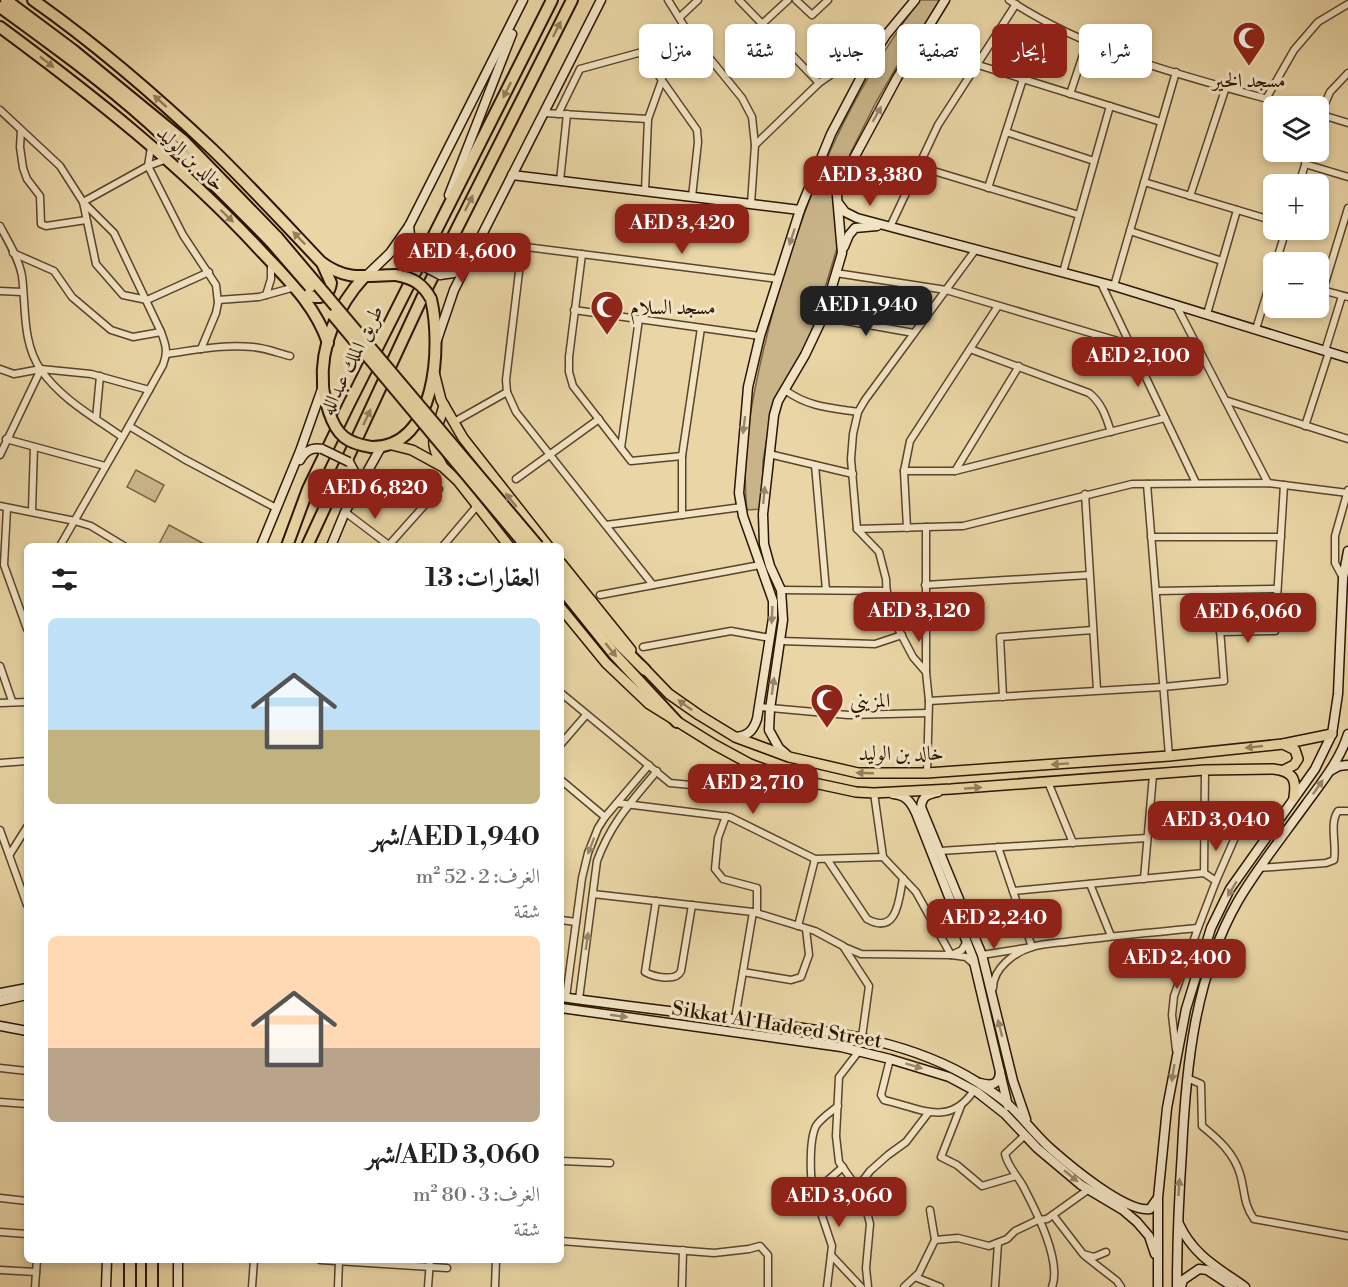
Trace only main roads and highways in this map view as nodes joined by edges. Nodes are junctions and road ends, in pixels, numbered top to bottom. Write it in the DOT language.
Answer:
graph roads {
  1 [pos="6,0"];
  2 [pos="33,0"];
  3 [pos="524,0"];
  4 [pos="552,0"];
  5 [pos="572,0"];
  6 [pos="601,0"];
  7 [pos="915,0"];
  8 [pos="945,0"];
  9 [pos="0,7"];
  10 [pos="0,27"];
  11 [pos="512,175"];
  12 [pos="838,204"];
  13 [pos="800,210"];
  14 [pos="409,226"];
  15 [pos="890,227"];
  16 [pos="434,233"];
  17 [pos="274,239"];
  18 [pos="842,253"];
  19 [pos="472,255"];
  20 [pos="321,262"];
  21 [pos="364,278"];
  22 [pos="297,290"];
  23 [pos="437,341"];
  24 [pos="328,343"];
  25 [pos="1348,358"];
  26 [pos="434,371"];
  27 [pos="323,385"];
  28 [pos="444,405"];
  29 [pos="381,447"];
  30 [pos="443,467"];
  31 [pos="291,472"];
  32 [pos="355,494"];
  33 [pos="262,543"];
  34 [pos="287,543"];
  35 [pos="308,543"];
  36 [pos="332,543"];
  37 [pos="506,543"];
  38 [pos="524,543"];
  39 [pos="535,543"];
  40 [pos="546,543"];
  41 [pos="1348,551"];
  42 [pos="564,567"];
  43 [pos="564,578"];
  44 [pos="564,592"];
  45 [pos="564,612"];
  46 [pos="645,670"];
  47 [pos="677,722"];
  48 [pos="1332,734"];
  49 [pos="735,737"];
  50 [pos="1347,739"];
  51 [pos="1283,744"];
  52 [pos="789,757"];
  53 [pos="1348,765"];
  54 [pos="1284,770"];
  55 [pos="1329,772"];
  56 [pos="951,789"];
  57 [pos="874,793"];
  58 [pos="1294,797"];
  59 [pos="24,989"];
  60 [pos="0,993"];
  61 [pos="24,996"];
  62 [pos="564,997"];
  63 [pos="0,1001"];
  64 [pos="564,1008"];
  65 [pos="0,1025"];
  66 [pos="24,1025"];
  67 [pos="24,1030"];
  68 [pos="1001,1069"];
  69 [pos="976,1087"];
  70 [pos="1007,1109"];
  71 [pos="1028,1125"];
  72 [pos="1158,1198"];
  73 [pos="1177,1220"];
  74 [pos="107,1263"];
  75 [pos="130,1263"];
  76 [pos="152,1263"];
  77 [pos="178,1263"];
  78 [pos="1158,1266"];
  79 [pos="106,1287"];
  80 [pos="130,1287"];
  81 [pos="152,1287"];
  82 [pos="178,1287"];
  83 [pos="1158,1287"];
  84 [pos="1179,1287"];
  85 [pos="1233,1287"];
  86 [pos="1245,1287"];
  1 -- 17 [label="highway"];
  20 -- 2 [label="highway, خالد بن الوليد, one-way"];
  3 -- 14 [label="main road"];
  3 -- 16 [label="main road"];
  4 -- 16 [label="highway, طريق الملك عبدالله, one-way"];
  35 -- 5 [label="highway, طريق الملك عبدالله, one-way"];
  6 -- 11 [label="main road"];
  7 -- 13 [label="main road"];
  12 -- 8 [label="main road, one-way"];
  9 -- 17 [label="highway"];
  10 -- 22 [label="highway, خالد بن الوليد, one-way"];
  11 -- 13 [label="main road"];
  11 -- 19 [label="main road"];
  12 -- 15 [label="main road"];
  12 -- 18 [label="main road"];
  13 -- 49 [label="main road, one-way"];
  14 -- 19 [label="main road, bridge"];
  14 -- 21 [label="main road"];
  15 -- 18 [label="main road"];
  15 -- 25 [label="main road"];
  16 -- 34 [label="highway, طريق الملك عبدالله"];
  17 -- 38 [label="highway, bridge"];
  17 -- 39 [label="highway, bridge"];
  52 -- 18 [label="main road, one-way"];
  19 -- 23 [label="main road"];
  20 -- 21 [label="highway, خالد بن الوليد"];
  20 -- 22 [label="highway"];
  21 -- 23 [label="highway, خالد بن الوليد, bridge"];
  21 -- 24 [label="highway, خالد بن الوليد"];
  22 -- 24 [label="highway, خالد بن الوليد"];
  23 -- 26 [label="highway, خالد بن الوليد"];
  24 -- 27 [label="highway, خالد بن الوليد"];
  26 -- 28 [label="main road, خالد بن الوليد"];
  26 -- 29 [label="highway, خالد بن الوليد"];
  27 -- 29 [label="highway, خالد بن الوليد, bridge"];
  27 -- 31 [label="main road"];
  28 -- 30 [label="main road"];
  40 -- 28 [label="main road, خالد بن الوليد, one-way"];
  29 -- 30 [label="main road, خالد بن الوليد"];
  29 -- 32 [label="main road"];
  30 -- 37 [label="main road, خالد بن الوليد"];
  31 -- 32 [label="main road, bridge"];
  31 -- 33 [label="main road"];
  32 -- 36 [label="main road"];
  41 -- 48 [label="main road"];
  42 -- 46 [label="main road, خالد بن الوليد"];
  43 -- 46 [label="highway"];
  44 -- 47 [label="highway, one-way"];
  45 -- 47 [label="main road, خالد بن الوليد"];
  49 -- 46 [label="main road, خالد بن الوليد, one-way"];
  47 -- 57 [label="main road, خالد بن الوليد"];
  48 -- 51 [label="main road, خالد بن الوليد"];
  48 -- 58 [label="main road"];
  49 -- 52 [label="main road, خالد بن الوليد"];
  50 -- 55 [label="main road"];
  51 -- 52 [label="main road, خالد بن الوليد, one-way"];
  51 -- 54 [label="main road"];
  53 -- 55 [label="main road"];
  56 -- 54 [label="main road, خالد بن الوليد, one-way"];
  54 -- 58 [label="main road"];
  73 -- 55 [label="main road, one-way"];
  56 -- 57 [label="main road, خالد بن الوليد"];
  71 -- 56 [label="main road, one-way"];
  57 -- 68 [label="main road"];
  58 -- 72 [label="main road, one-way"];
  59 -- 60 [label="main road"];
  61 -- 63 [label="main road"];
  62 -- 69 [label="main road, Sikkat Al Hadeed Street"];
  64 -- 69 [label="main road, Sikkat Al Hadeed Street, one-way"];
  65 -- 66 [label="main road"];
  65 -- 67 [label="main road"];
  68 -- 69 [label="main road"];
  68 -- 70 [label="main road"];
  69 -- 70 [label="main road, Sikkat Al Hadeed Street"];
  70 -- 71 [label="main road, Sikkat Al Hadeed Street"];
  70 -- 78 [label="main road, Sikkat Al Hadeed Street, one-way"];
  71 -- 72 [label="main road, Sikkat Al Hadeed Street"];
  72 -- 78 [label="main road"];
  73 -- 84 [label="main road"];
  73 -- 86 [label="main road"];
  74 -- 79 [label="main road"];
  75 -- 80 [label="highway"];
  76 -- 81 [label="highway"];
  77 -- 82 [label="main road"];
  78 -- 83 [label="main road"];
  84 -- 85 [label="main road"];
}
